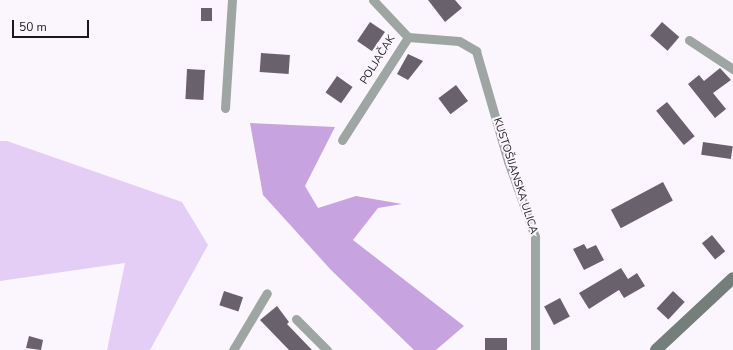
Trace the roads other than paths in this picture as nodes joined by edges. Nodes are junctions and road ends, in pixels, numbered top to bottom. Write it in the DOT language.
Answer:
graph roads {
  1 [pos="232,0"];
  2 [pos="373,0"];
  3 [pos="408,36"];
  4 [pos="689,40"];
  5 [pos="733,70"];
  6 [pos="225,108"];
  7 [pos="342,140"];
  8 [pos="733,278"];
  9 [pos="267,293"];
  10 [pos="296,319"];
  11 [pos="233,350"];
  12 [pos="327,350"];
  13 [pos="535,350"];
  14 [pos="656,350"];
  1 -- 6 [label="street"];
  2 -- 3 [label="street, POLJAČAK"];
  3 -- 7 [label="street, POLJAČAK"];
  3 -- 13 [label="street, KUSTOŠIJANSKA ULICA"];
  4 -- 5 [label="street"];
  8 -- 14 [label="street"];
  9 -- 11 [label="street"];
  10 -- 12 [label="street"];
}
